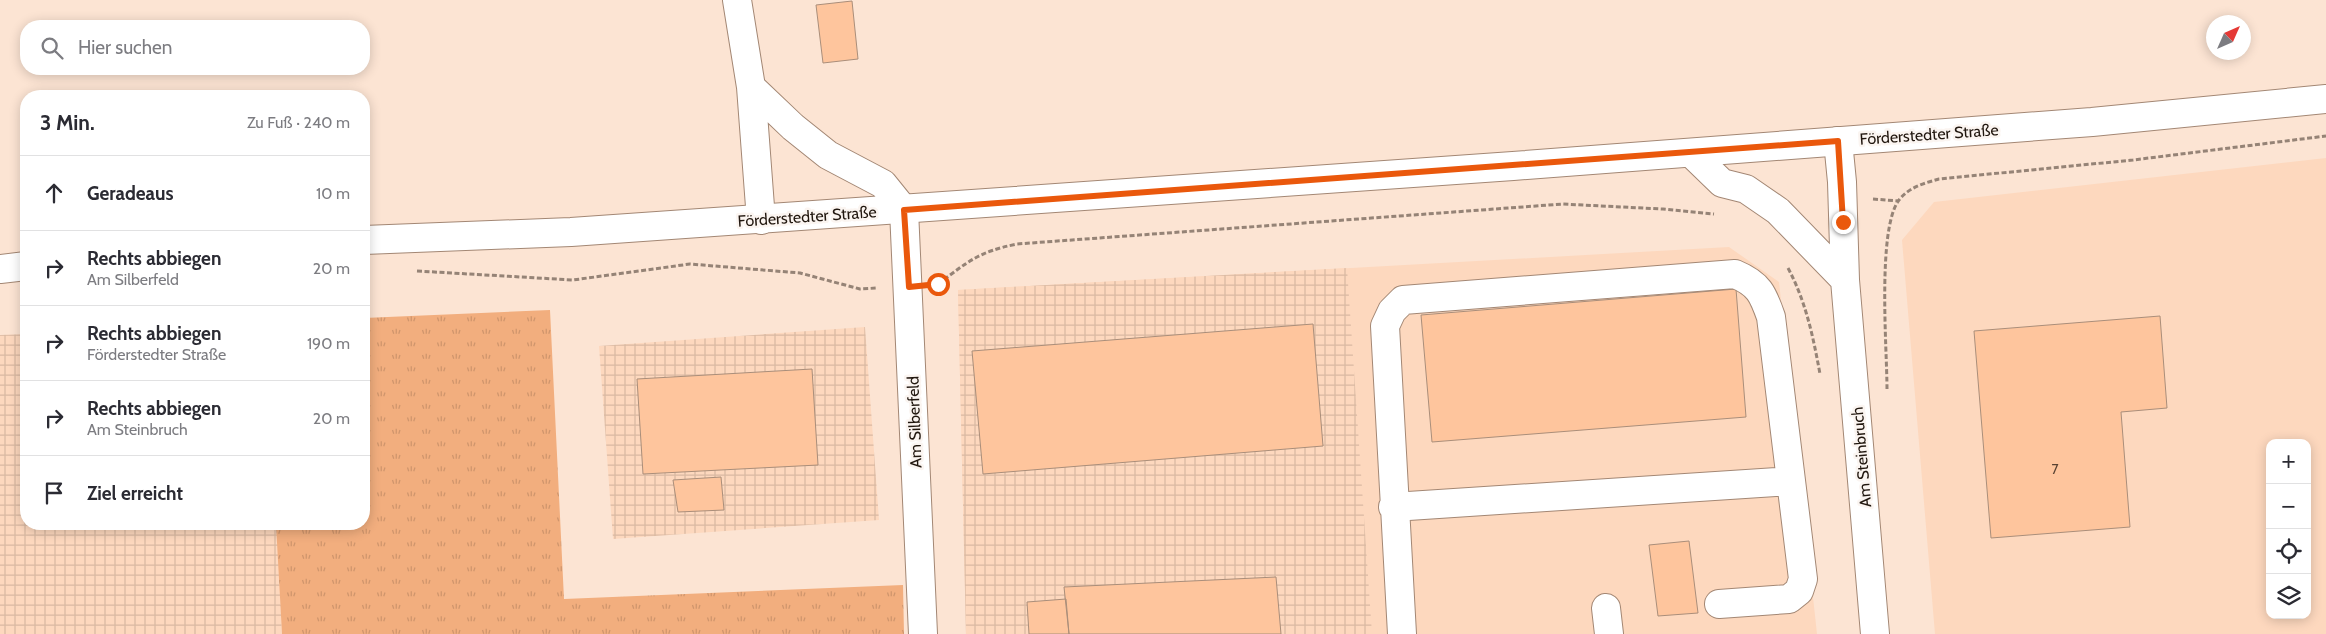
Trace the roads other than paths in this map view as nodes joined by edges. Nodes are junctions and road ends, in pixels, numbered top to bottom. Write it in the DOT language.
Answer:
graph roads {
  1 [pos="736,0"];
  2 [pos="751,87"];
  3 [pos="2326,98"];
  4 [pos="1838,141"];
  5 [pos="1691,153"];
  6 [pos="904,210"];
  7 [pos="761,220"];
  8 [pos="370,240"];
  9 [pos="20,266"];
  10 [pos="0,268"];
  11 [pos="1845,280"];
  12 [pos="1791,481"];
  13 [pos="1393,507"];
  14 [pos="1719,604"];
  15 [pos="923,634"];
  16 [pos="1402,634"];
  17 [pos="1874,634"];
  1 -- 2 [label="main road"];
  2 -- 6 [label="main road"];
  2 -- 7 [label="main road"];
  3 -- 4 [label="main road, Förderstedter Straße"];
  4 -- 5 [label="main road, Förderstedter Straße"];
  4 -- 11 [label="main road, Am Steinbruch"];
  5 -- 6 [label="main road, Förderstedter Straße"];
  5 -- 11 [label="main road"];
  6 -- 7 [label="main road, Förderstedter Straße"];
  6 -- 15 [label="main road, Am Silberfeld"];
  7 -- 8 [label="main road, Förderstedter Straße"];
  9 -- 10 [label="main road"];
  11 -- 17 [label="main road, Am Steinbruch"];
  12 -- 13 [label="main road"];
  12 -- 13 [label="main road"];
  12 -- 14 [label="main road"];
  13 -- 16 [label="main road"];
}
